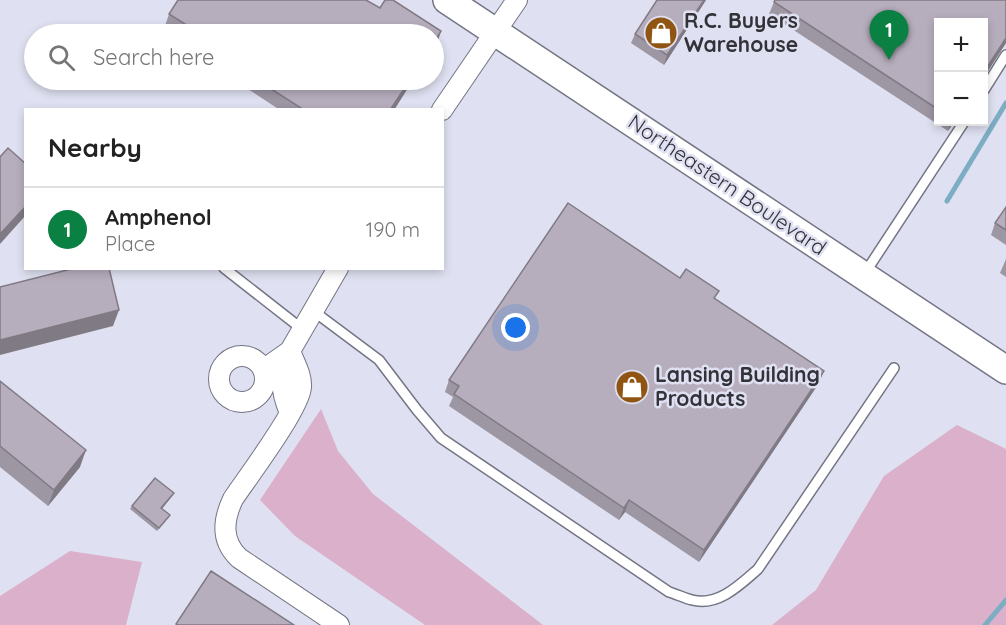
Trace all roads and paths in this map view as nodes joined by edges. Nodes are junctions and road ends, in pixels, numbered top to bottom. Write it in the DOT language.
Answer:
graph roads {
  1 [pos="447,0"];
  2 [pos="518,0"];
  3 [pos="495,32"];
  4 [pos="1006,55"];
  5 [pos="988,84"];
  6 [pos="443,108"];
  7 [pos="961,126"];
  8 [pos="227,270"];
  9 [pos="337,270"];
  10 [pos="863,275"];
  11 [pos="312,310"];
  12 [pos="302,329"];
  13 [pos="290,351"];
  14 [pos="894,368"];
  15 [pos="263,370"];
  16 [pos="1006,370"];
  17 [pos="339,625"];
  1 -- 3 [label="street, Northeastern Boulevard"];
  2 -- 3 [label="street"];
  3 -- 6 [label="street"];
  3 -- 10 [label="street, Northeastern Boulevard"];
  4 -- 5 [label="lane"];
  7 -- 10 [label="lane"];
  8 -- 12 [label="lane"];
  9 -- 11 [label="street"];
  10 -- 16 [label="street, Northeastern Boulevard"];
  11 -- 12 [label="street"];
  11 -- 14 [label="lane"];
  12 -- 13 [label="street"];
  13 -- 15 [label="street"];
  13 -- 17 [label="street"];
}
